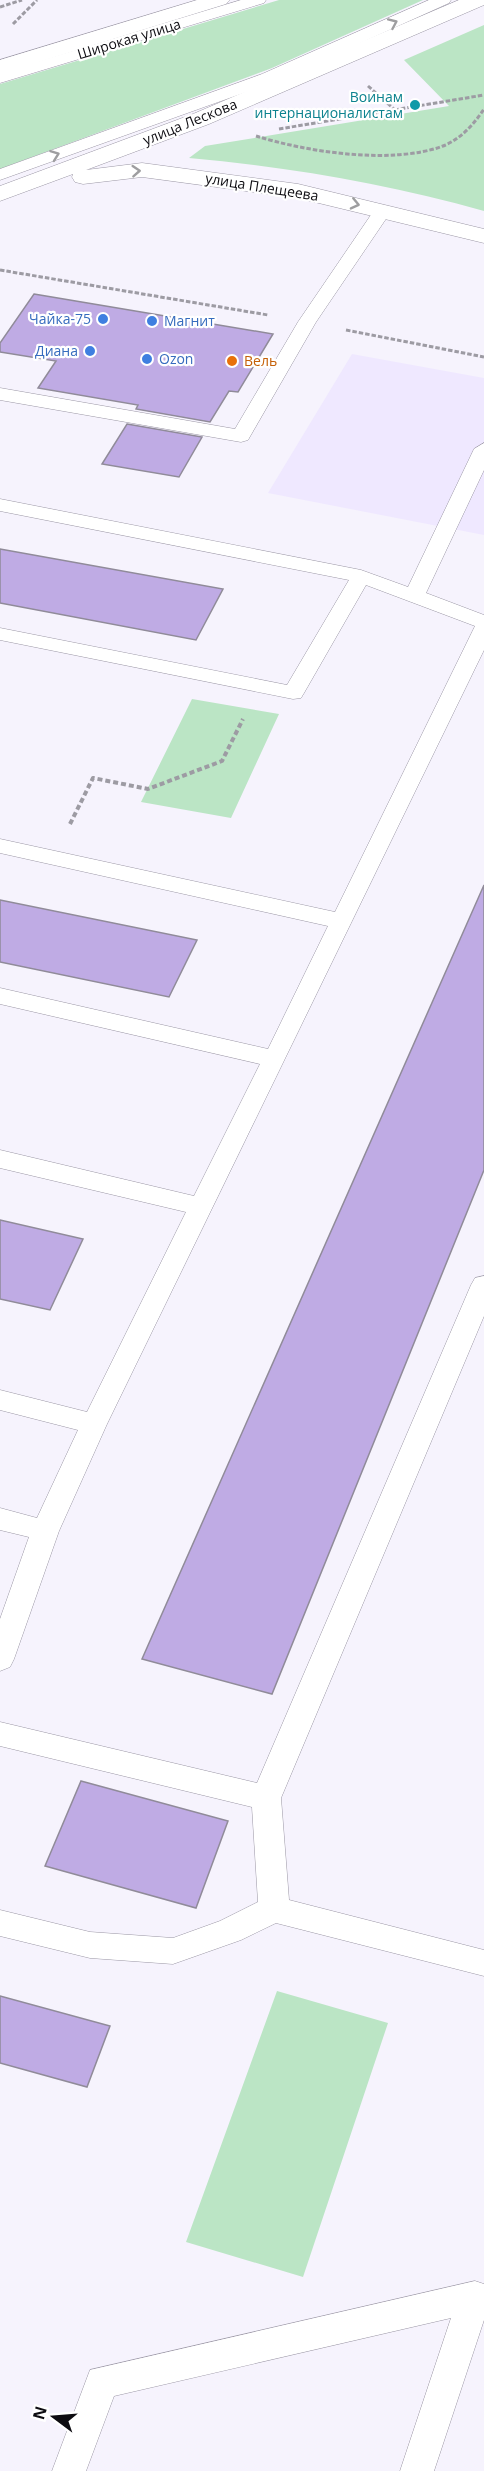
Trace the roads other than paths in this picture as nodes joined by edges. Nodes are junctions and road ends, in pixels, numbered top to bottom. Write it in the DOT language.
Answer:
graph roads {
  1 [pos="219,0"];
  2 [pos="258,0"];
  3 [pos="443,0"];
  4 [pos="477,0"];
  5 [pos="0,67"];
  6 [pos="0,78"];
  7 [pos="0,175"];
  8 [pos="36,182"];
  9 [pos="0,194"];
  10 [pos="383,210"];
  11 [pos="484,236"];
  12 [pos="0,394"];
  13 [pos="484,449"];
  14 [pos="0,505"];
  15 [pos="361,576"];
  16 [pos="415,594"];
  17 [pos="484,622"];
  18 [pos="484,628"];
  19 [pos="0,634"];
  20 [pos="0,846"];
  21 [pos="342,921"];
  22 [pos="0,996"];
  23 [pos="275,1059"];
  24 [pos="0,1159"];
  25 [pos="202,1207"];
  26 [pos="484,1285"];
  27 [pos="0,1400"];
  28 [pos="94,1424"];
  29 [pos="0,1518"];
  30 [pos="45,1531"];
  31 [pos="0,1659"];
  32 [pos="0,1734"];
  33 [pos="266,1798"];
  34 [pos="274,1909"];
  35 [pos="0,1923"];
  36 [pos="484,1963"];
  37 [pos="480,2299"];
  38 [pos="69,2471"];
  39 [pos="417,2471"];
  1 -- 5 [label="main road"];
  2 -- 6 [label="lane, Широкая улица"];
  7 -- 3 [label="lane, улица Лескова, one-way"];
  4 -- 8 [label="main road, улица Лескова"];
  8 -- 9 [label="main road, улица Лескова"];
  8 -- 10 [label="main road, улица Плещеева, one-way"];
  10 -- 11 [label="main road, улица Плещеева"];
  10 -- 12 [label="lane"];
  13 -- 16 [label="lane"];
  14 -- 15 [label="lane"];
  15 -- 16 [label="lane"];
  15 -- 19 [label="lane"];
  16 -- 17 [label="lane"];
  18 -- 21 [label="lane"];
  20 -- 21 [label="lane"];
  21 -- 23 [label="lane"];
  22 -- 23 [label="lane"];
  23 -- 25 [label="lane"];
  24 -- 25 [label="lane"];
  25 -- 28 [label="lane"];
  26 -- 33 [label="lane"];
  27 -- 28 [label="lane"];
  28 -- 30 [label="lane"];
  29 -- 30 [label="lane"];
  30 -- 31 [label="lane"];
  32 -- 33 [label="lane"];
  33 -- 34 [label="lane"];
  34 -- 35 [label="lane"];
  34 -- 36 [label="lane"];
  37 -- 38 [label="lane"];
  37 -- 39 [label="lane"];
}
